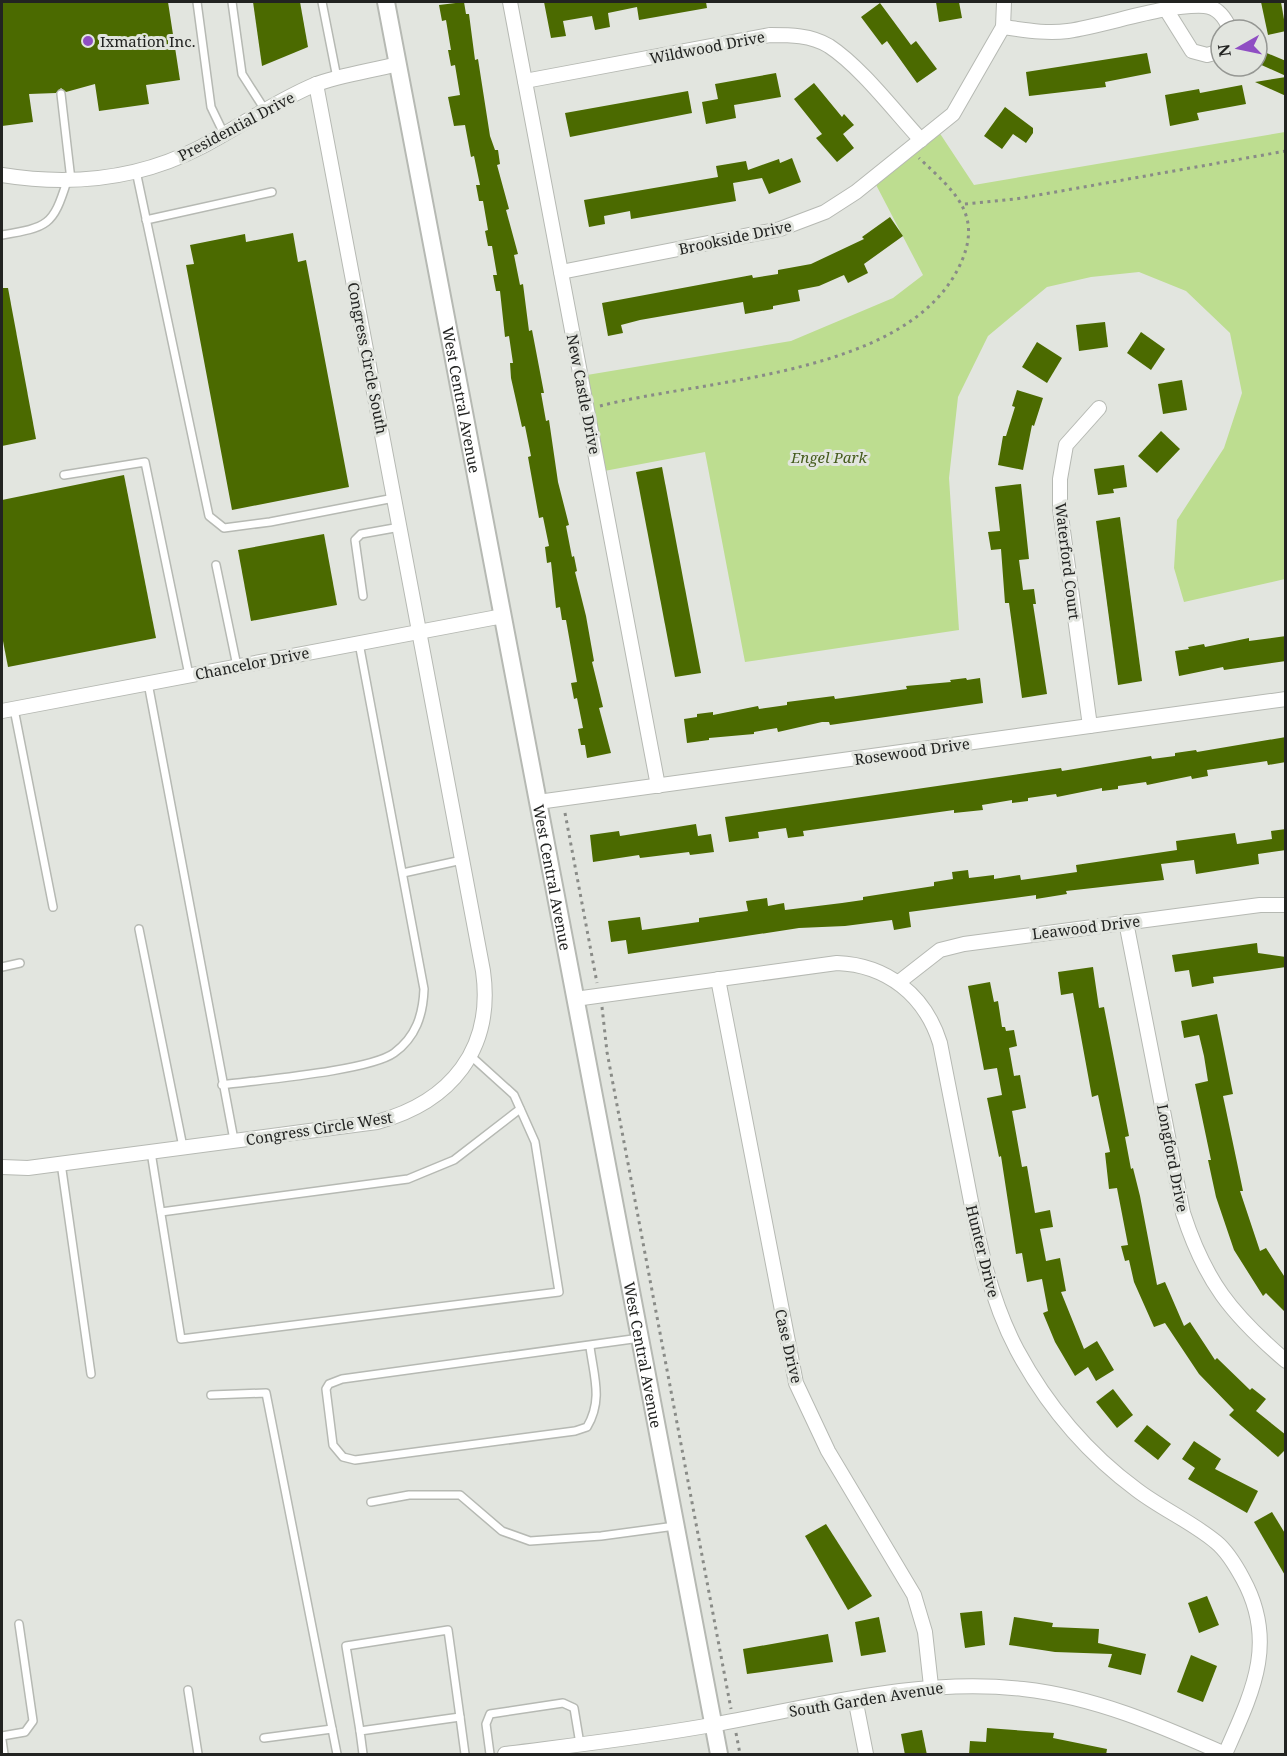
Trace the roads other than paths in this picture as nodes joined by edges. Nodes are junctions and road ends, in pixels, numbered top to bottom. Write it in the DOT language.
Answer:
graph roads {
  1 [pos="197,2"];
  2 [pos="232,2"];
  3 [pos="322,2"];
  4 [pos="386,2"];
  5 [pos="510,2"];
  6 [pos="1004,2"];
  7 [pos="1167,11"];
  8 [pos="1224,18"];
  9 [pos="1003,27"];
  10 [pos="1209,54"];
  11 [pos="398,64"];
  12 [pos="337,79"];
  13 [pos="525,81"];
  14 [pos="316,84"];
  15 [pos="61,94"];
  16 [pos="265,110"];
  17 [pos="224,134"];
  18 [pos="921,140"];
  19 [pos="136,171"];
  20 [pos="2,175"];
  21 [pos="69,180"];
  22 [pos="272,192"];
  23 [pos="146,220"];
  24 [pos="2,235"];
  25 [pos="561,272"];
  26 [pos="1099,408"];
  27 [pos="64,475"];
  28 [pos="394,498"];
  29 [pos="400,527"];
  30 [pos="216,565"];
  31 [pos="363,596"];
  32 [pos="502,616"];
  33 [pos="420,632"];
  34 [pos="359,643"];
  35 [pos="237,666"];
  36 [pos="189,675"];
  37 [pos="148,683"];
  38 [pos="1286,699"];
  39 [pos="8,710"];
  40 [pos="1090,726"];
  41 [pos="658,786"];
  42 [pos="538,802"];
  43 [pos="462,860"];
  44 [pos="403,873"];
  45 [pos="1286,905"];
  46 [pos="53,907"];
  47 [pos="1126,922"];
  48 [pos="139,929"];
  49 [pos="20,963"];
  50 [pos="2,967"];
  51 [pos="718,979"];
  52 [pos="899,982"];
  53 [pos="575,999"];
  54 [pos="472,1057"];
  55 [pos="222,1085"];
  56 [pos="520,1109"];
  57 [pos="234,1140"];
  58 [pos="183,1147"];
  59 [pos="151,1152"];
  60 [pos="60,1163"];
  61 [pos="2,1167"];
  62 [pos="161,1212"];
  63 [pos="640,1338"];
  64 [pos="590,1347"];
  65 [pos="1286,1361"];
  66 [pos="91,1374"];
  67 [pos="211,1395"];
  68 [pos="371,1502"];
  69 [pos="675,1526"];
  70 [pos="19,1624"];
  71 [pos="931,1686"];
  72 [pos="188,1690"];
  73 [pos="855,1698"];
  74 [pos="460,1717"];
  75 [pos="713,1725"];
  76 [pos="332,1729"];
  77 [pos="360,1731"];
  78 [pos="2,1738"];
  79 [pos="264,1738"];
  80 [pos="580,1744"];
  81 [pos="510,1754"];
  82 [pos="1225,1754"];
  83 [pos="4,1755"];
  84 [pos="198,1755"];
  85 [pos="337,1755"];
  86 [pos="363,1755"];
  87 [pos="465,1755"];
  88 [pos="490,1755"];
  89 [pos="719,1755"];
  90 [pos="866,1755"];
  1 -- 17 [label="lane"];
  2 -- 16 [label="lane"];
  3 -- 12 [label="lane"];
  4 -- 11 [label="street, West Central Avenue"];
  5 -- 13 [label="street, New Castle Drive"];
  6 -- 9 [label="street"];
  7 -- 8 [label="street"];
  7 -- 9 [label="street"];
  7 -- 10 [label="street"];
  9 -- 18 [label="street, Brookside Drive"];
  11 -- 12 [label="street, Presidential Drive"];
  11 -- 32 [label="street, West Central Avenue"];
  12 -- 14 [label="street, Presidential Drive"];
  13 -- 18 [label="street, Wildwood Drive"];
  13 -- 25 [label="street, New Castle Drive"];
  14 -- 16 [label="street, Presidential Drive"];
  14 -- 28 [label="street, Congress Circle South"];
  15 -- 21 [label="lane"];
  16 -- 17 [label="street, Presidential Drive"];
  17 -- 19 [label="street, Presidential Drive"];
  18 -- 25 [label="street, Brookside Drive"];
  19 -- 21 [label="street, Presidential Drive"];
  19 -- 23 [label="lane"];
  20 -- 21 [label="street, Presidential Drive"];
  21 -- 24 [label="lane"];
  22 -- 23 [label="lane"];
  23 -- 28 [label="lane"];
  25 -- 41 [label="street, New Castle Drive"];
  26 -- 40 [label="street, Waterford Court"];
  27 -- 36 [label="lane"];
  28 -- 29 [label="street, Congress Circle South"];
  29 -- 31 [label="lane"];
  29 -- 33 [label="street, Congress Circle South"];
  30 -- 35 [label="lane"];
  32 -- 33 [label="street, Chancelor Drive"];
  32 -- 42 [label="street, West Central Avenue"];
  33 -- 34 [label="street, Chancelor Drive"];
  33 -- 43 [label="street, Congress Circle West"];
  34 -- 35 [label="street, Chancelor Drive"];
  34 -- 44 [label="lane"];
  35 -- 36 [label="street, Chancelor Drive"];
  36 -- 37 [label="street, Chancelor Drive"];
  37 -- 39 [label="street, Chancelor Drive"];
  37 -- 55 [label="lane"];
  38 -- 40 [label="street, Rosewood Drive"];
  39 -- 46 [label="lane"];
  40 -- 41 [label="street, Rosewood Drive"];
  41 -- 42 [label="street, Rosewood Drive"];
  42 -- 53 [label="street, West Central Avenue"];
  43 -- 44 [label="lane"];
  43 -- 54 [label="street, Congress Circle West"];
  44 -- 55 [label="lane"];
  45 -- 47 [label="street, Leawood Drive"];
  47 -- 52 [label="street, Leawood Drive"];
  47 -- 65 [label="street, Longford Drive"];
  48 -- 58 [label="lane"];
  49 -- 50 [label="lane"];
  51 -- 52 [label="street, Hunter Drive"];
  51 -- 53 [label="street, Hunter Drive"];
  51 -- 71 [label="street, Case Drive"];
  52 -- 82 [label="street, Hunter Drive"];
  53 -- 63 [label="street, West Central Avenue"];
  54 -- 56 [label="lane"];
  54 -- 57 [label="street, Congress Circle West"];
  55 -- 57 [label="lane"];
  56 -- 62 [label="lane"];
  56 -- 62 [label="lane"];
  57 -- 58 [label="street, Congress Circle West"];
  58 -- 59 [label="street, Congress Circle West"];
  59 -- 60 [label="street, Congress Circle West"];
  59 -- 62 [label="lane"];
  60 -- 61 [label="street, Congress Circle West"];
  60 -- 66 [label="lane"];
  63 -- 64 [label="lane"];
  63 -- 69 [label="street, West Central Avenue"];
  64 -- 64 [label="lane"];
  67 -- 76 [label="lane"];
  68 -- 69 [label="lane"];
  69 -- 75 [label="street, West Central Avenue"];
  70 -- 78 [label="lane"];
  71 -- 73 [label="street, South Garden Avenue"];
  71 -- 82 [label="street, South Garden Avenue"];
  72 -- 84 [label="lane"];
  73 -- 75 [label="street, South Garden Avenue"];
  73 -- 90 [label="street"];
  74 -- 77 [label="lane"];
  74 -- 77 [label="lane"];
  74 -- 87 [label="lane"];
  75 -- 80 [label="street, South Garden Avenue"];
  75 -- 89 [label="street, West Central Avenue"];
  76 -- 79 [label="lane"];
  76 -- 85 [label="lane"];
  77 -- 86 [label="lane"];
  78 -- 83 [label="lane"];
  80 -- 81 [label="street, South Garden Avenue"];
  80 -- 88 [label="lane"];
}
